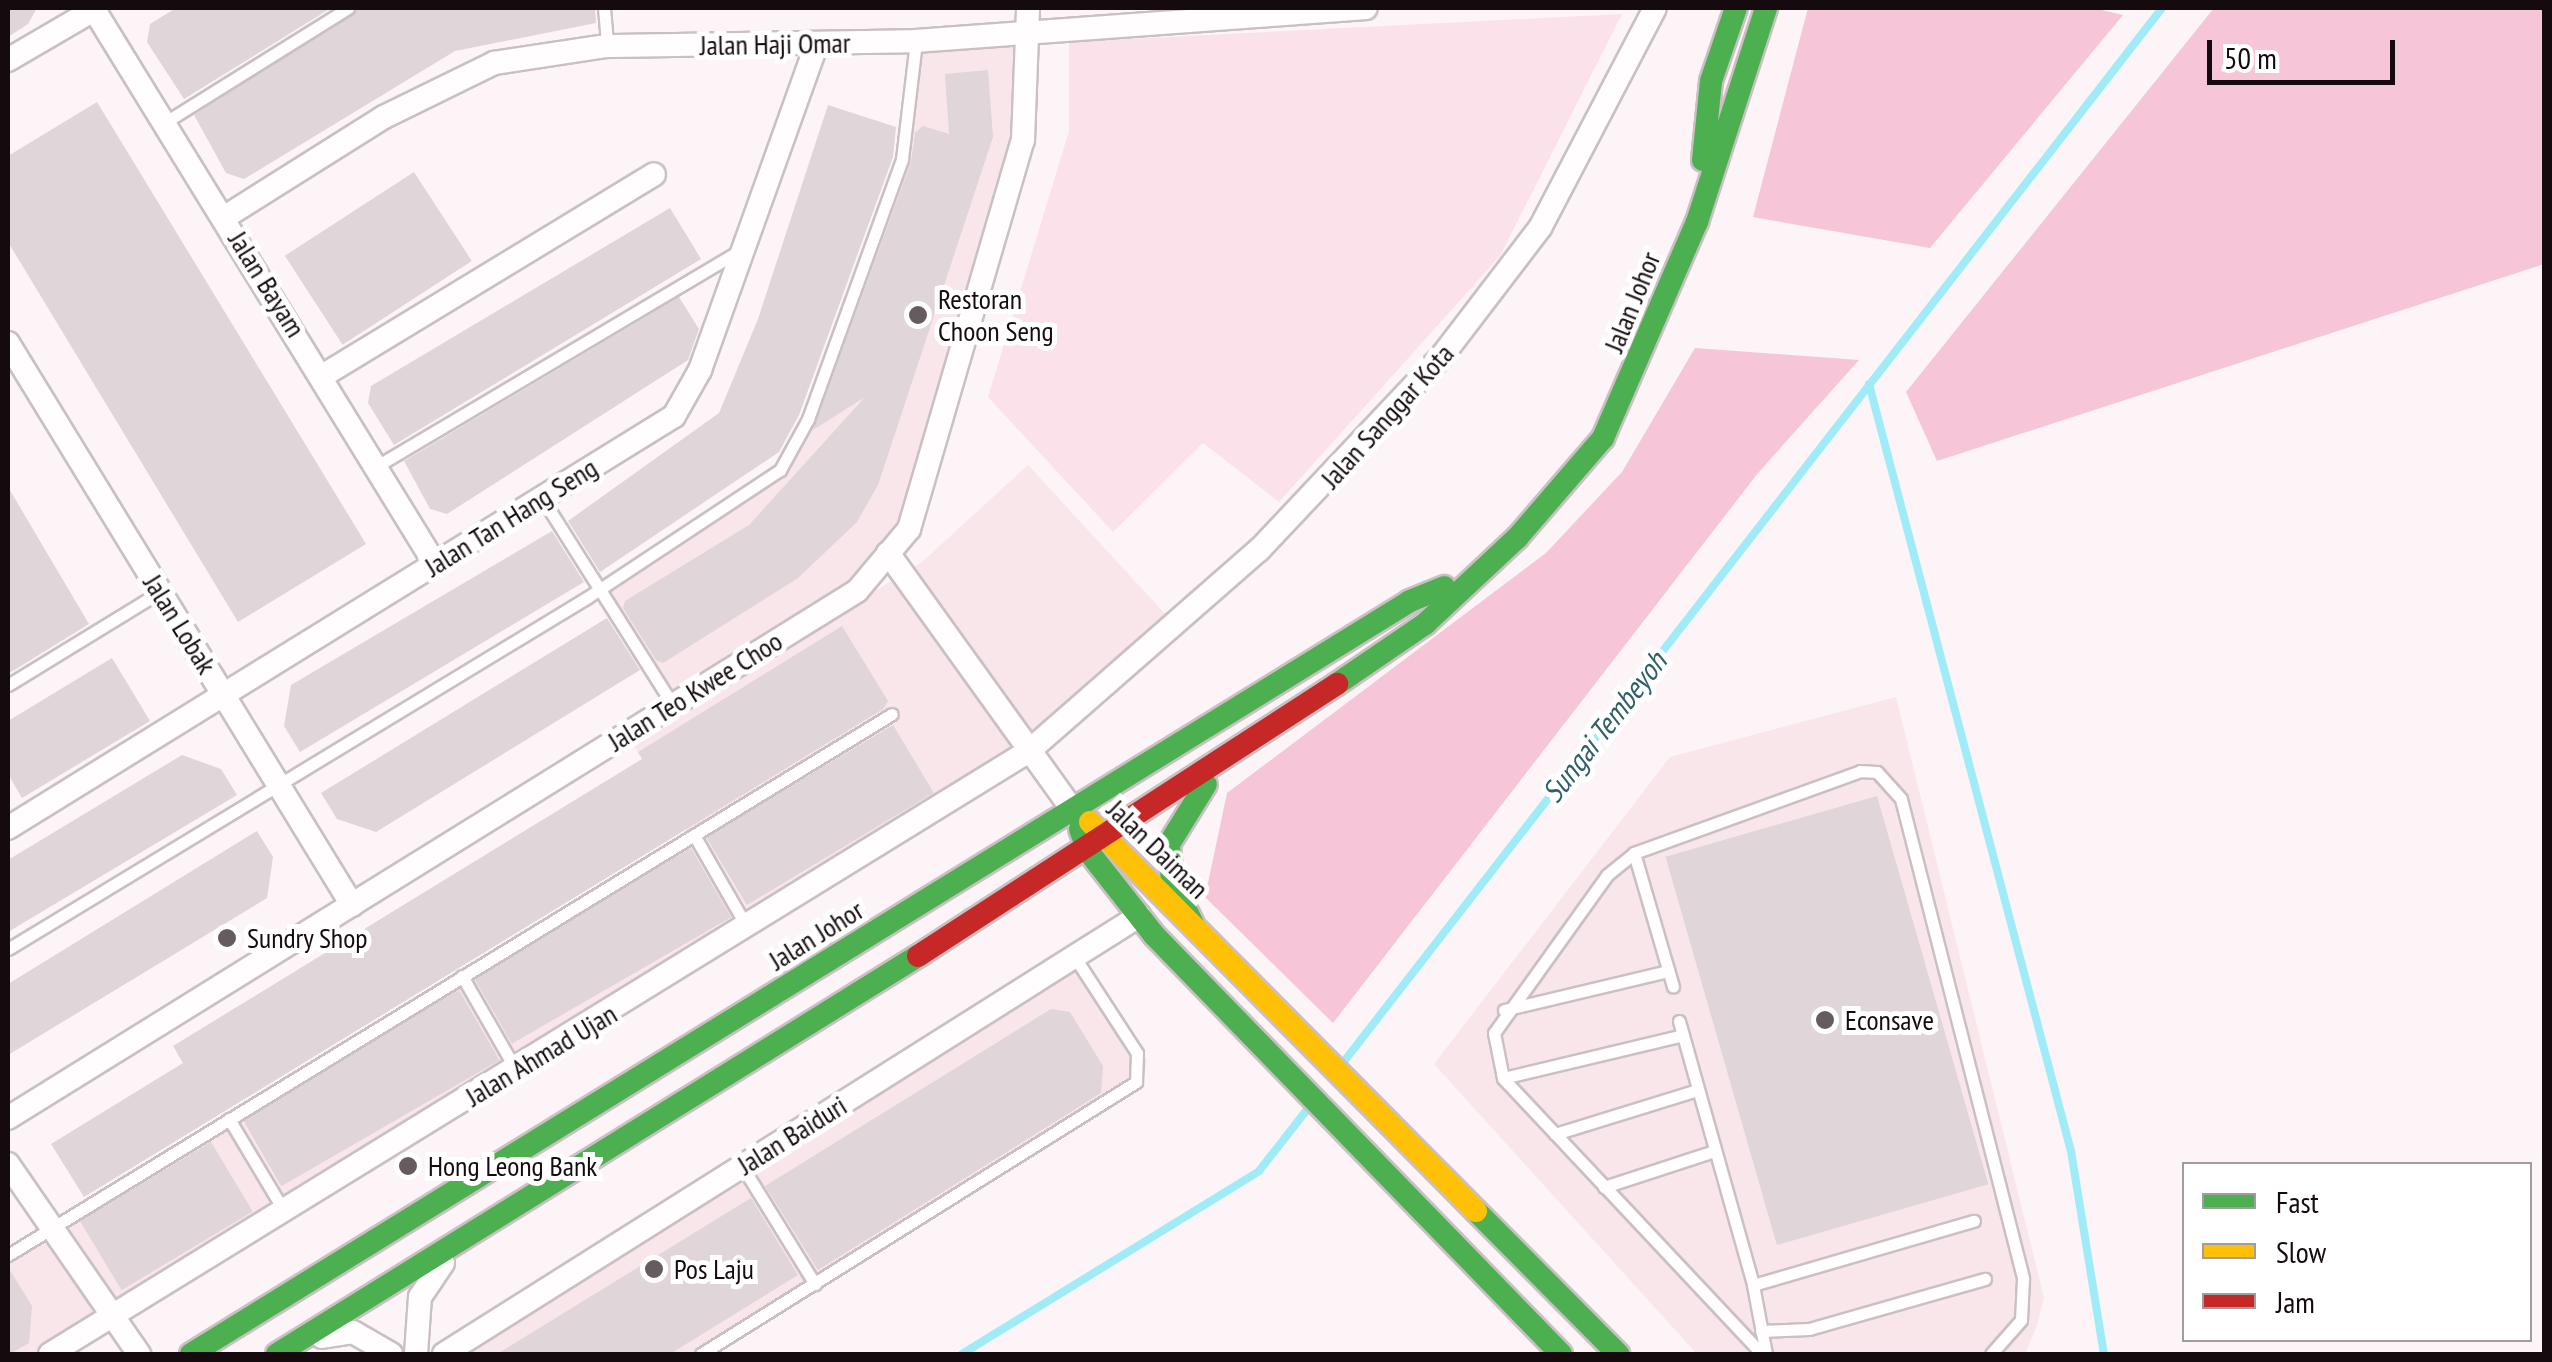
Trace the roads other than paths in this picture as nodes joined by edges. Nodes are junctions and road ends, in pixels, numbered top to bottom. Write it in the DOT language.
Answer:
graph roads {
  1 [pos="95,8"];
  2 [pos="348,8"];
  3 [pos="604,8"];
  4 [pos="1028,8"];
  5 [pos="1366,8"];
  6 [pos="1655,8"];
  7 [pos="1736,8"];
  8 [pos="1766,8"];
  9 [pos="1031,32"];
  10 [pos="916,42"];
  11 [pos="817,44"];
  12 [pos="607,46"];
  13 [pos="8,60"];
  14 [pos="164,123"];
  15 [pos="654,174"];
  16 [pos="1706,194"];
  17 [pos="225,217"];
  18 [pos="743,248"];
  19 [pos="8,343"];
  20 [pos="324,374"];
  21 [pos="378,466"];
  22 [pos="542,498"];
  23 [pos="888,553"];
  24 [pos="436,564"];
  25 [pos="1476,574"];
  26 [pos="601,589"];
  27 [pos="160,592"];
  28 [pos="8,685"];
  29 [pos="224,694"];
  30 [pos="673,705"];
  31 [pos="892,714"];
  32 [pos="1029,752"];
  33 [pos="1217,768"];
  34 [pos="278,784"];
  35 [pos="1073,810"];
  36 [pos="8,828"];
  37 [pos="694,835"];
  38 [pos="1111,836"];
  39 [pos="1088,851"];
  40 [pos="1634,853"];
  41 [pos="352,904"];
  42 [pos="1139,916"];
  43 [pos="1193,924"];
  44 [pos="748,929"];
  45 [pos="8,949"];
  46 [pos="1074,956"];
  47 [pos="1668,971"];
  48 [pos="462,976"];
  49 [pos="1673,986"];
  50 [pos="1504,1010"];
  51 [pos="1680,1022"];
  52 [pos="1683,1035"];
  53 [pos="516,1070"];
  54 [pos="1503,1078"];
  55 [pos="1697,1090"];
  56 [pos="8,1118"];
  57 [pos="228,1119"];
  58 [pos="1555,1134"];
  59 [pos="1714,1151"];
  60 [pos="8,1164"];
  61 [pos="742,1166"];
  62 [pos="1604,1187"];
  63 [pos="284,1211"];
  64 [pos="1974,1221"];
  65 [pos="51,1228"];
  66 [pos="473,1231"];
  67 [pos="8,1255"];
  68 [pos="1985,1279"];
  69 [pos="815,1284"];
  70 [pos="1753,1285"];
  71 [pos="112,1316"];
  72 [pos="1761,1331"];
  73 [pos="284,1350"];
  74 [pos="50,1354"];
  75 [pos="139,1354"];
  76 [pos="190,1354"];
  77 [pos="391,1354"];
  78 [pos="416,1354"];
  79 [pos="444,1354"];
  80 [pos="701,1354"];
  81 [pos="1561,1354"];
  82 [pos="1618,1354"];
  83 [pos="1764,1354"];
  84 [pos="1990,1354"];
  1 -- 13 [label="street"];
  1 -- 14 [label="street, Jalan Bayam"];
  2 -- 14 [label="lane"];
  3 -- 12 [label="lane"];
  4 -- 9 [label="street, Jalan Teo Kwee Choo"];
  5 -- 9 [label="street, Jalan Haji Omar"];
  6 -- 32 [label="street, Jalan Sanggar Kota"];
  7 -- 16 [label="main road"];
  8 -- 16 [label="main road, Jalan Johor"];
  9 -- 10 [label="street, Jalan Haji Omar"];
  9 -- 23 [label="street, Jalan Teo Kwee Choo"];
  10 -- 11 [label="street, Jalan Haji Omar"];
  10 -- 26 [label="lane"];
  11 -- 12 [label="street, Jalan Haji Omar"];
  11 -- 18 [label="street, Jalan Tan Hang Seng"];
  12 -- 17 [label="street, Jalan Haji Omar"];
  14 -- 17 [label="street, Jalan Bayam"];
  15 -- 20 [label="street"];
  16 -- 25 [label="main road, Jalan Johor"];
  17 -- 20 [label="street, Jalan Bayam"];
  18 -- 21 [label="lane"];
  18 -- 22 [label="street, Jalan Tan Hang Seng"];
  19 -- 27 [label="street, Jalan Lobak"];
  20 -- 21 [label="street, Jalan Bayam"];
  21 -- 24 [label="street, Jalan Bayam"];
  22 -- 24 [label="street, Jalan Tan Hang Seng"];
  22 -- 26 [label="lane"];
  23 -- 30 [label="street, Jalan Teo Kwee Choo"];
  23 -- 32 [label="street"];
  24 -- 29 [label="street, Jalan Tan Hang Seng"];
  25 -- 33 [label="main road, Jalan Johor"];
  25 -- 35 [label="main road, Jalan Johor"];
  26 -- 30 [label="lane"];
  26 -- 34 [label="lane"];
  27 -- 28 [label="lane"];
  27 -- 29 [label="street, Jalan Lobak"];
  29 -- 34 [label="street, Jalan Lobak"];
  29 -- 36 [label="street, Jalan Tan Hang Seng"];
  30 -- 41 [label="street, Jalan Teo Kwee Choo"];
  31 -- 37 [label="lane"];
  32 -- 35 [label="street"];
  32 -- 44 [label="street, Jalan Ahmad Ujan"];
  33 -- 38 [label="main road, Jalan Johor"];
  33 -- 43 [label="main road"];
  34 -- 41 [label="street, Jalan Lobak"];
  34 -- 45 [label="lane"];
  35 -- 38 [label="main road, Jalan Daiman"];
  35 -- 39 [label="main road, Jalan Daiman"];
  35 -- 76 [label="main road, Jalan Johor"];
  37 -- 44 [label="lane"];
  37 -- 48 [label="lane"];
  38 -- 39 [label="main road, Jalan Johor"];
  38 -- 43 [label="main road, Jalan Daiman"];
  39 -- 42 [label="main road, Jalan Daiman"];
  39 -- 66 [label="main road"];
  40 -- 47 [label="lane"];
  40 -- 50 [label="lane"];
  40 -- 84 [label="lane"];
  41 -- 56 [label="street, Jalan Teo Kwee Choo"];
  42 -- 46 [label="street, Jalan Baiduri"];
  42 -- 81 [label="main road, Jalan Daiman"];
  43 -- 82 [label="main road, Jalan Daiman"];
  44 -- 53 [label="street, Jalan Ahmad Ujan"];
  46 -- 61 [label="street, Jalan Baiduri"];
  46 -- 69 [label="lane"];
  47 -- 49 [label="lane"];
  47 -- 50 [label="lane"];
  48 -- 53 [label="lane"];
  48 -- 57 [label="lane"];
  50 -- 54 [label="lane"];
  51 -- 52 [label="lane"];
  52 -- 54 [label="lane"];
  52 -- 55 [label="lane"];
  53 -- 63 [label="street, Jalan Ahmad Ujan"];
  54 -- 58 [label="lane"];
  55 -- 58 [label="lane"];
  55 -- 59 [label="lane"];
  57 -- 63 [label="lane"];
  57 -- 65 [label="lane"];
  58 -- 62 [label="lane"];
  59 -- 62 [label="lane"];
  59 -- 70 [label="lane"];
  60 -- 65 [label="street"];
  61 -- 69 [label="lane"];
  61 -- 79 [label="street, Jalan Baiduri"];
  62 -- 83 [label="lane"];
  63 -- 71 [label="street, Jalan Ahmad Ujan"];
  64 -- 70 [label="lane"];
  65 -- 67 [label="lane"];
  65 -- 71 [label="street"];
  66 -- 73 [label="main road"];
  66 -- 78 [label="street"];
  68 -- 72 [label="lane"];
  69 -- 80 [label="lane"];
  70 -- 72 [label="lane"];
  71 -- 74 [label="street, Jalan Ahmad Ujan"];
  71 -- 75 [label="street"];
  72 -- 83 [label="lane"];
  73 -- 77 [label="street"];
}
